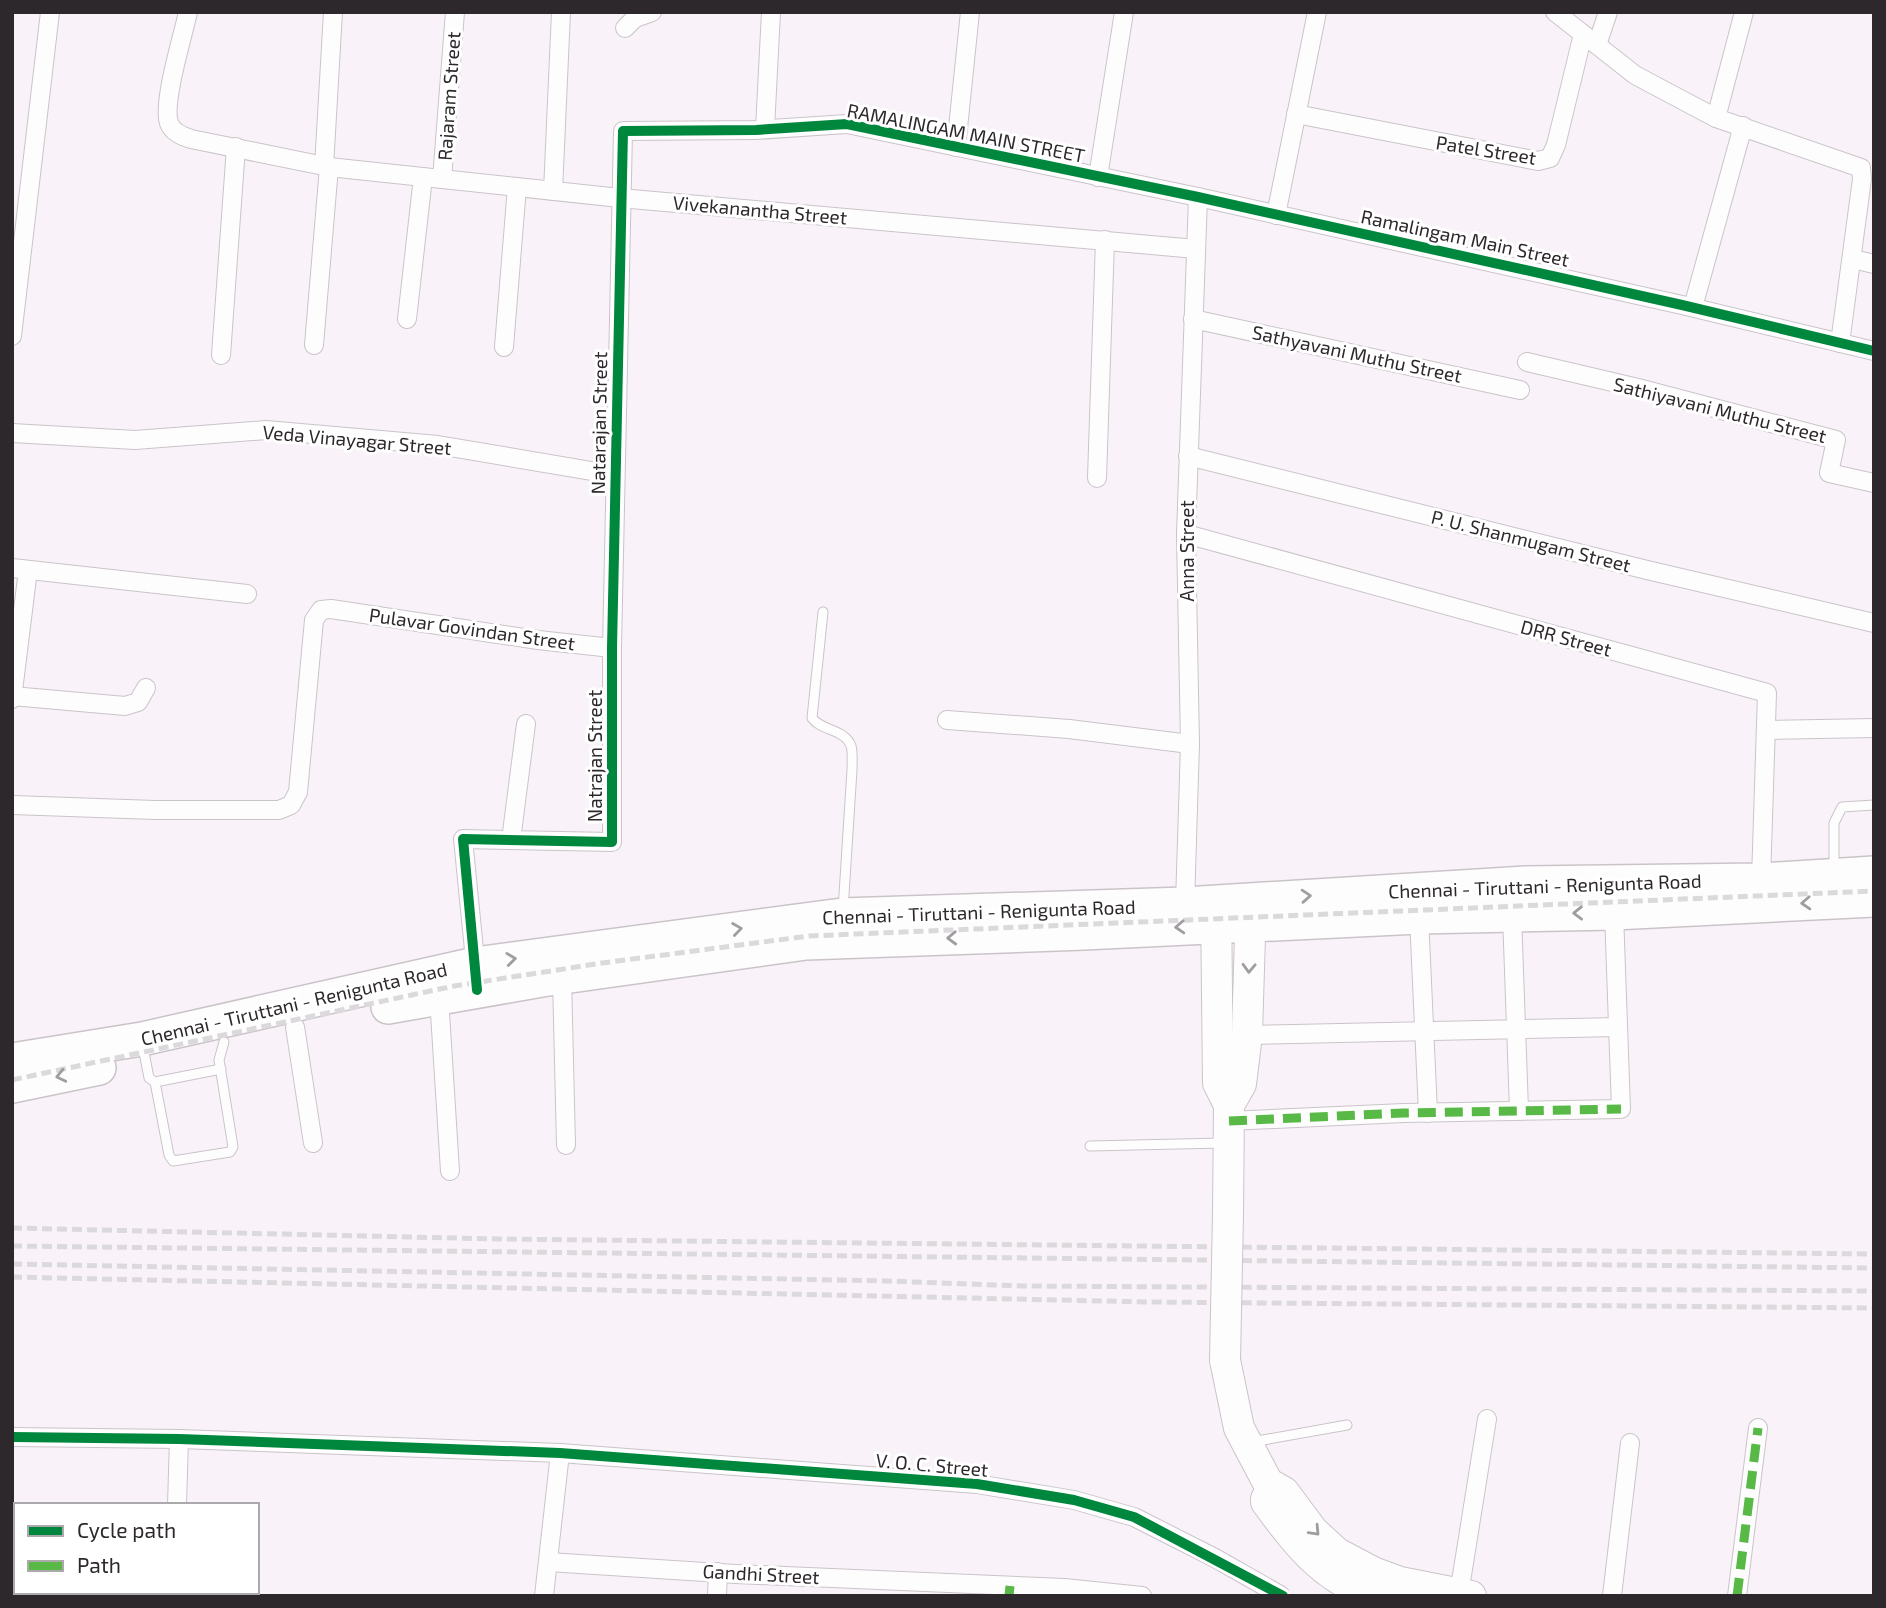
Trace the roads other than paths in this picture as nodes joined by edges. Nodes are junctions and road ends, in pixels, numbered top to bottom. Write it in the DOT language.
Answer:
graph roads {
  1 [pos="50,12"];
  2 [pos="188,12"];
  3 [pos="333,12"];
  4 [pos="456,12"];
  5 [pos="561,12"];
  6 [pos="652,12"];
  7 [pos="771,12"];
  8 [pos="970,12"];
  9 [pos="1124,12"];
  10 [pos="1317,12"];
  11 [pos="1555,12"];
  12 [pos="1608,12"];
  13 [pos="1744,12"];
  14 [pos="625,28"];
  15 [pos="1590,39"];
  16 [pos="1296,114"];
  17 [pos="1716,118"];
  18 [pos="1743,127"];
  19 [pos="765,130"];
  20 [pos="236,147"];
  21 [pos="956,147"];
  22 [pos="326,167"];
  23 [pos="423,177"];
  24 [pos="1098,177"];
  25 [pos="442,179"];
  26 [pos="517,187"];
  27 [pos="553,191"];
  28 [pos="621,198"];
  29 [pos="1198,198"];
  30 [pos="1276,215"];
  31 [pos="1105,240"];
  32 [pos="1196,248"];
  33 [pos="1853,259"];
  34 [pos="1874,264"];
  35 [pos="1693,307"];
  36 [pos="407,319"];
  37 [pos="1193,319"];
  38 [pos="13,328"];
  39 [pos="1840,343"];
  40 [pos="313,345"];
  41 [pos="504,347"];
  42 [pos="1874,351"];
  43 [pos="221,355"];
  44 [pos="1527,362"];
  45 [pos="1520,390"];
  46 [pos="12,433"];
  47 [pos="1188,456"];
  48 [pos="615,475"];
  49 [pos="1097,478"];
  50 [pos="1874,483"];
  51 [pos="1186,534"];
  52 [pos="20,569"];
  53 [pos="247,594"];
  54 [pos="823,612"];
  55 [pos="1874,623"];
  56 [pos="612,648"];
  57 [pos="146,688"];
  58 [pos="12,697"];
  59 [pos="947,720"];
  60 [pos="526,724"];
  61 [pos="1874,728"];
  62 [pos="1766,730"];
  63 [pos="1189,744"];
  64 [pos="12,805"];
  65 [pos="1874,805"];
  66 [pos="511,840"];
  67 [pos="1874,873"];
  68 [pos="1834,875"];
  69 [pos="1761,880"];
  70 [pos="1874,900"];
  71 [pos="1453,902"];
  72 [pos="1206,911"];
  73 [pos="1251,913"];
  74 [pos="1614,913"];
  75 [pos="1512,915"];
  76 [pos="1419,917"];
  77 [pos="841,928"];
  78 [pos="476,977"];
  79 [pos="562,977"];
  80 [pos="439,997"];
  81 [pos="295,1027"];
  82 [pos="1618,1027"];
  83 [pos="1517,1029"];
  84 [pos="1423,1031"];
  85 [pos="1247,1035"];
  86 [pos="222,1056"];
  87 [pos="12,1060"];
  88 [pos="147,1060"];
  89 [pos="12,1087"];
  90 [pos="1519,1110"];
  91 [pos="1428,1113"];
  92 [pos="1229,1123"];
  93 [pos="313,1143"];
  94 [pos="566,1145"];
  95 [pos="1090,1146"];
  96 [pos="450,1171"];
  97 [pos="1487,1419"];
  98 [pos="1347,1425"];
  99 [pos="1758,1428"];
  100 [pos="12,1437"];
  101 [pos="179,1438"];
  102 [pos="1247,1443"];
  103 [pos="1630,1443"];
  104 [pos="559,1453"];
  105 [pos="1268,1483"];
  106 [pos="177,1503"];
  107 [pos="548,1562"];
  108 [pos="718,1572"];
  109 [pos="1010,1591"];
  110 [pos="1063,1592"];
  111 [pos="1281,1595"];
  112 [pos="1465,1595"];
  113 [pos="544,1596"];
  114 [pos="717,1596"];
  115 [pos="1142,1596"];
  116 [pos="1260,1596"];
  117 [pos="1375,1596"];
  118 [pos="1612,1596"];
  119 [pos="1737,1596"];
  1 -- 38 [label="street"];
  2 -- 20 [label="street, Vivekanantha Street"];
  3 -- 22 [label="street"];
  4 -- 25 [label="street, Rajaram Street"];
  5 -- 27 [label="street"];
  6 -- 14 [label="street"];
  7 -- 19 [label="street"];
  8 -- 21 [label="street"];
  9 -- 24 [label="street"];
  10 -- 16 [label="street"];
  11 -- 15 [label="street"];
  12 -- 15 [label="street, Patel Street"];
  13 -- 17 [label="street"];
  15 -- 16 [label="street, Patel Street"];
  15 -- 17 [label="street"];
  16 -- 30 [label="street"];
  17 -- 18 [label="street"];
  18 -- 33 [label="street"];
  18 -- 35 [label="street"];
  19 -- 21 [label="street, RAMALINGAM MAIN STREET"];
  19 -- 28 [label="street, RAMALINGAM MAIN STREET"];
  20 -- 22 [label="street, Vivekanantha Street"];
  20 -- 43 [label="street"];
  21 -- 24 [label="street, RAMALINGAM MAIN STREET"];
  22 -- 23 [label="street, Vivekanantha Street"];
  22 -- 40 [label="street"];
  23 -- 25 [label="street, Vivekanantha Street"];
  23 -- 36 [label="street"];
  24 -- 29 [label="street, RAMALINGAM MAIN STREET"];
  25 -- 26 [label="street, Vivekanantha Street"];
  26 -- 27 [label="street, Vivekanantha Street"];
  26 -- 41 [label="street"];
  27 -- 28 [label="street, Vivekanantha Street"];
  28 -- 31 [label="street, Vivekanantha Street"];
  28 -- 48 [label="street, Natarajan Street"];
  29 -- 30 [label="street, Ramalingam Main Street"];
  29 -- 32 [label="street, Anna Street"];
  30 -- 35 [label="street, Ramalingam Main Street"];
  31 -- 32 [label="street, Vivekanantha Street"];
  31 -- 49 [label="street"];
  32 -- 37 [label="street, Anna Street"];
  33 -- 34 [label="street"];
  33 -- 39 [label="street"];
  35 -- 39 [label="street, Ramalingam Main Street"];
  37 -- 45 [label="street, Sathyavani Muthu Street"];
  37 -- 47 [label="street, Anna Street"];
  39 -- 42 [label="street"];
  44 -- 50 [label="street, Sathiyavani Muthu Street"];
  46 -- 48 [label="street, Veda Vinayagar Street"];
  47 -- 51 [label="street, Anna Street"];
  47 -- 55 [label="street, P. U. Shanmugam Street"];
  48 -- 56 [label="street, Natarajan Street"];
  51 -- 62 [label="street, DRR Street"];
  51 -- 63 [label="street, Anna Street"];
  52 -- 53 [label="street"];
  52 -- 58 [label="street"];
  54 -- 77 [label="lane"];
  56 -- 64 [label="street, Pulavar Govindan Street"];
  56 -- 66 [label="street, Natrajan Street"];
  57 -- 58 [label="street"];
  59 -- 63 [label="street"];
  60 -- 66 [label="street"];
  61 -- 62 [label="street"];
  62 -- 69 [label="street, DRR Street"];
  63 -- 72 [label="street, Anna Street"];
  65 -- 68 [label="lane"];
  66 -- 78 [label="street, Natrajan Street"];
  67 -- 68 [label="highway, Chennai - Tiruttani - Renigunta Road"];
  68 -- 69 [label="highway, Chennai - Tiruttani - Renigunta Road"];
  69 -- 71 [label="highway, Chennai - Tiruttani - Renigunta Road"];
  70 -- 74 [label="highway, Chennai - Tiruttani - Renigunta Road, one-way"];
  73 -- 71 [label="highway, Chennai - Tiruttani - Renigunta Road, one-way"];
  71 -- 75 [label="highway, Chennai - Tiruttani - Renigunta Road"];
  71 -- 76 [label="highway, Chennai - Tiruttani - Renigunta Road"];
  72 -- 73 [label="highway, Chennai - Tiruttani - Renigunta Road"];
  72 -- 77 [label="highway, Chennai - Tiruttani - Renigunta Road"];
  72 -- 92 [label="main road"];
  73 -- 76 [label="highway, Chennai - Tiruttani - Renigunta Road"];
  73 -- 85 [label="main road, one-way"];
  74 -- 75 [label="highway, Chennai - Tiruttani - Renigunta Road, one-way"];
  74 -- 82 [label="street"];
  75 -- 83 [label="street"];
  76 -- 84 [label="street"];
  78 -- 77 [label="highway, Chennai - Tiruttani - Renigunta Road, one-way"];
  77 -- 79 [label="highway, Chennai - Tiruttani - Renigunta Road"];
  78 -- 79 [label="highway, Chennai - Tiruttani - Renigunta Road"];
  78 -- 80 [label="highway, Chennai - Tiruttani - Renigunta Road"];
  78 -- 88 [label="highway, Chennai - Tiruttani - Renigunta Road"];
  79 -- 94 [label="street"];
  80 -- 81 [label="highway, Chennai - Tiruttani - Renigunta Road"];
  80 -- 96 [label="street"];
  81 -- 86 [label="highway, Chennai - Tiruttani - Renigunta Road"];
  81 -- 93 [label="street"];
  82 -- 83 [label="street"];
  82 -- 90 [label="street"];
  83 -- 84 [label="street"];
  83 -- 90 [label="street"];
  84 -- 85 [label="street"];
  84 -- 91 [label="street"];
  85 -- 92 [label="main road"];
  86 -- 88 [label="highway, Chennai - Tiruttani - Renigunta Road"];
  86 -- 88 [label="lane"];
  87 -- 88 [label="highway, Chennai - Tiruttani - Renigunta Road"];
  88 -- 89 [label="highway, Chennai - Tiruttani - Renigunta Road, one-way"];
  90 -- 91 [label="street"];
  91 -- 92 [label="street"];
  92 -- 95 [label="lane"];
  92 -- 102 [label="main road, bridge"];
  97 -- 112 [label="street"];
  98 -- 102 [label="lane"];
  99 -- 119 [label="street"];
  100 -- 101 [label="street, V. O. C. Street"];
  101 -- 104 [label="street, V. O. C. Street"];
  101 -- 106 [label="street"];
  102 -- 105 [label="main road"];
  103 -- 118 [label="street"];
  104 -- 107 [label="street"];
  104 -- 111 [label="street, V. O. C. Street"];
  105 -- 112 [label="main road, one-way"];
  105 -- 117 [label="main road"];
  107 -- 108 [label="street, Gandhi Street"];
  107 -- 113 [label="street"];
  108 -- 109 [label="street, Gandhi Street"];
  108 -- 114 [label="street"];
  109 -- 110 [label="street, Gandhi Street"];
  110 -- 115 [label="street, Gandhi Street"];
  111 -- 116 [label="street"];
}
